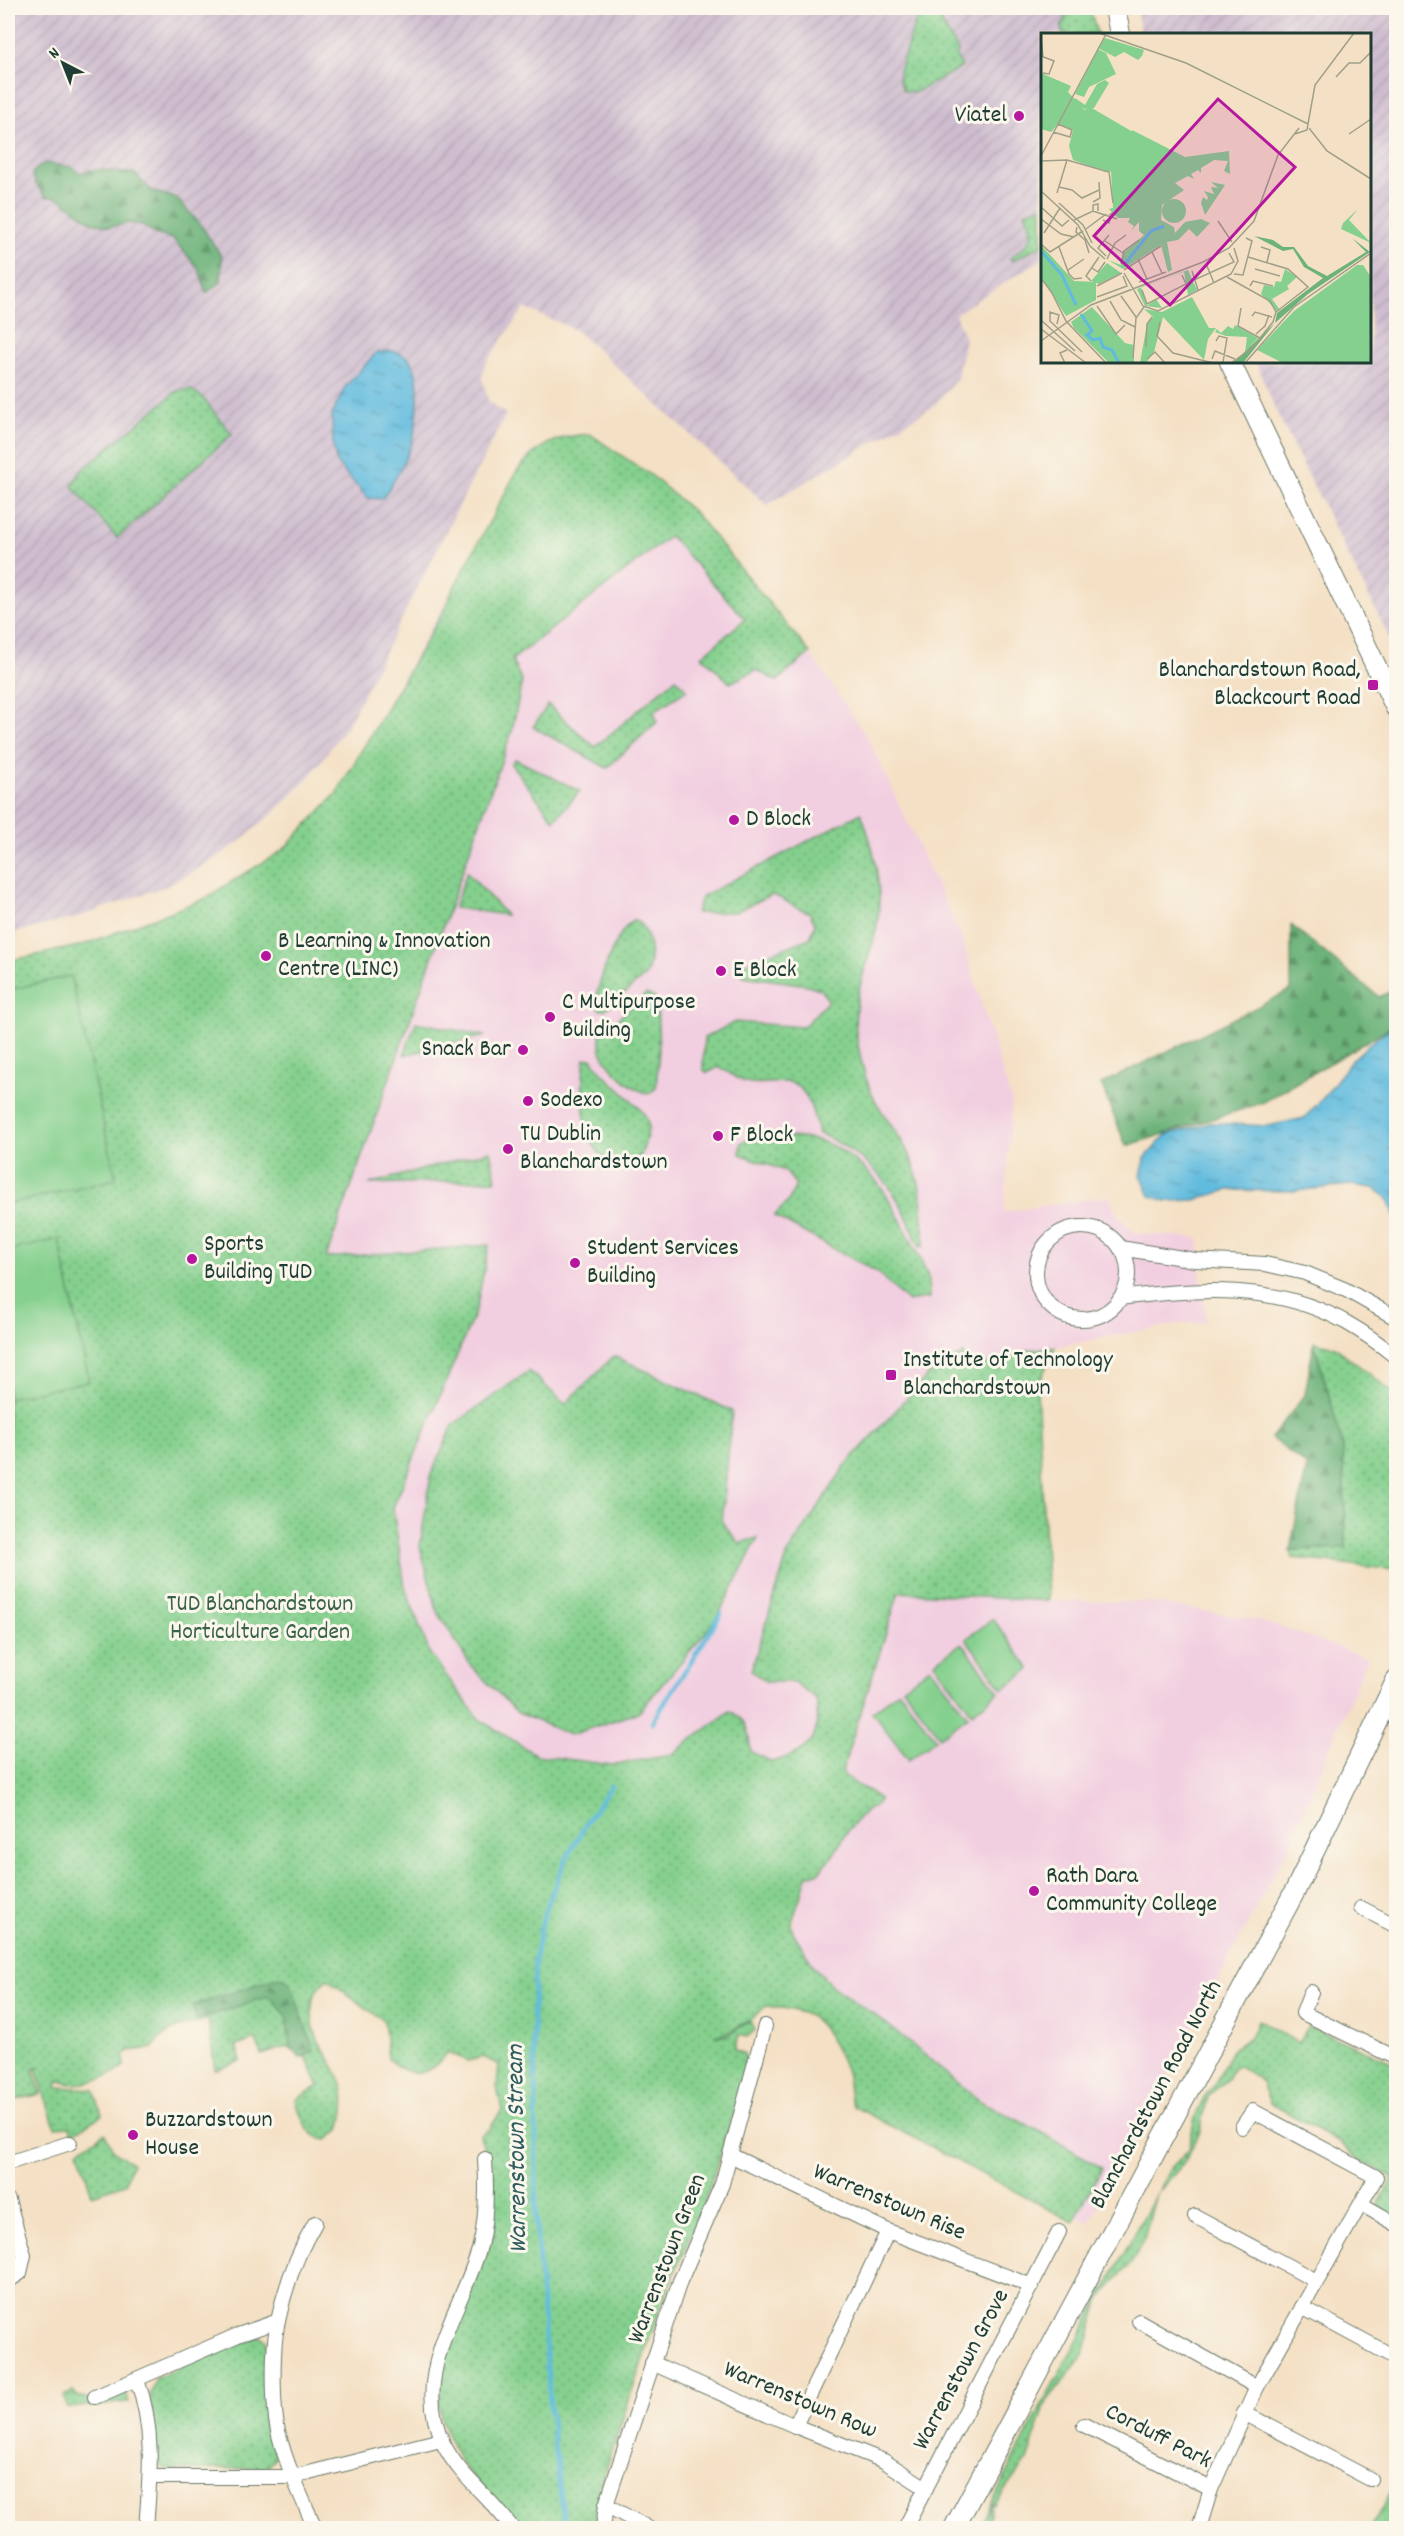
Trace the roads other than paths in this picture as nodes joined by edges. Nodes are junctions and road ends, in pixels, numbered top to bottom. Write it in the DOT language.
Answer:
graph roads {
  1 [pos="1114,8"];
  2 [pos="1120,33"];
  3 [pos="1230,363"];
  4 [pos="1396,708"];
  5 [pos="1120,1248"];
  6 [pos="1120,1298"];
  7 [pos="1396,1318"];
  8 [pos="1396,1357"];
  9 [pos="1396,1681"];
  10 [pos="1361,1908"];
  11 [pos="1396,1926"];
  12 [pos="1311,1992"];
  13 [pos="765,2026"];
  14 [pos="1396,2058"];
  15 [pos="1242,2127"];
  16 [pos="70,2144"];
  17 [pos="730,2155"];
  18 [pos="485,2160"];
  19 [pos="8,2163"];
  20 [pos="8,2200"];
  21 [pos="1361,2204"];
  22 [pos="1195,2216"];
  23 [pos="315,2223"];
  24 [pos="1396,2224"];
  25 [pos="888,2231"];
  26 [pos="1059,2232"];
  27 [pos="8,2281"];
  28 [pos="1317,2281"];
  29 [pos="1032,2286"];
  30 [pos="1302,2307"];
  31 [pos="278,2321"];
  32 [pos="1139,2321"];
  33 [pos="1396,2358"];
  34 [pos="652,2363"];
  35 [pos="137,2380"];
  36 [pos="1257,2386"];
  37 [pos="95,2397"];
  38 [pos="1244,2413"];
  39 [pos="1084,2425"];
  40 [pos="795,2426"];
  41 [pos="441,2440"];
  42 [pos="150,2477"];
  43 [pos="293,2477"];
  44 [pos="1370,2478"];
  45 [pos="926,2488"];
  46 [pos="1211,2489"];
  47 [pos="606,2505"];
  48 [pos="1202,2527"];
  49 [pos="146,2529"];
  50 [pos="315,2529"];
  51 [pos="512,2529"];
  52 [pos="603,2529"];
  53 [pos="648,2529"];
  54 [pos="905,2529"];
  55 [pos="954,2529"];
  1 -- 2 [label="main road"];
  3 -- 4 [label="main road"];
  5 -- 6 [label="street"];
  5 -- 6 [label="street"];
  5 -- 7 [label="street"];
  6 -- 8 [label="street"];
  9 -- 55 [label="main road, Blanchardstown Road North"];
  10 -- 11 [label="street"];
  12 -- 14 [label="street"];
  13 -- 17 [label="street, Warrenstown Green"];
  15 -- 21 [label="street, Corduff Park"];
  16 -- 19 [label="street"];
  17 -- 25 [label="street, Warrenstown Rise"];
  17 -- 34 [label="street, Warrenstown Green"];
  18 -- 41 [label="street"];
  20 -- 27 [label="street"];
  21 -- 24 [label="street"];
  21 -- 28 [label="street, Corduff Park"];
  22 -- 28 [label="street"];
  23 -- 31 [label="street"];
  25 -- 29 [label="street, Warrenstown Rise"];
  25 -- 40 [label="street"];
  26 -- 29 [label="street, Warrenstown Grove"];
  28 -- 30 [label="street, Corduff Park"];
  29 -- 45 [label="street, Warrenstown Grove"];
  30 -- 33 [label="street"];
  30 -- 36 [label="street, Corduff Park"];
  31 -- 35 [label="street"];
  31 -- 43 [label="street"];
  32 -- 36 [label="street"];
  34 -- 40 [label="street, Warrenstown Row"];
  34 -- 47 [label="street, Warrenstown Green"];
  35 -- 37 [label="street"];
  35 -- 42 [label="street"];
  36 -- 38 [label="street, Corduff Park"];
  38 -- 44 [label="street"];
  38 -- 46 [label="street, Corduff Park"];
  39 -- 46 [label="street, Corduff Park"];
  40 -- 45 [label="street, Warrenstown Row"];
  41 -- 43 [label="street"];
  41 -- 51 [label="street"];
  42 -- 43 [label="street"];
  42 -- 49 [label="street"];
  43 -- 50 [label="street"];
  45 -- 54 [label="street, Warrenstown Grove"];
  46 -- 48 [label="street, Corduff Park"];
  47 -- 52 [label="street, Warrenstown Green"];
  47 -- 53 [label="street"];
}
